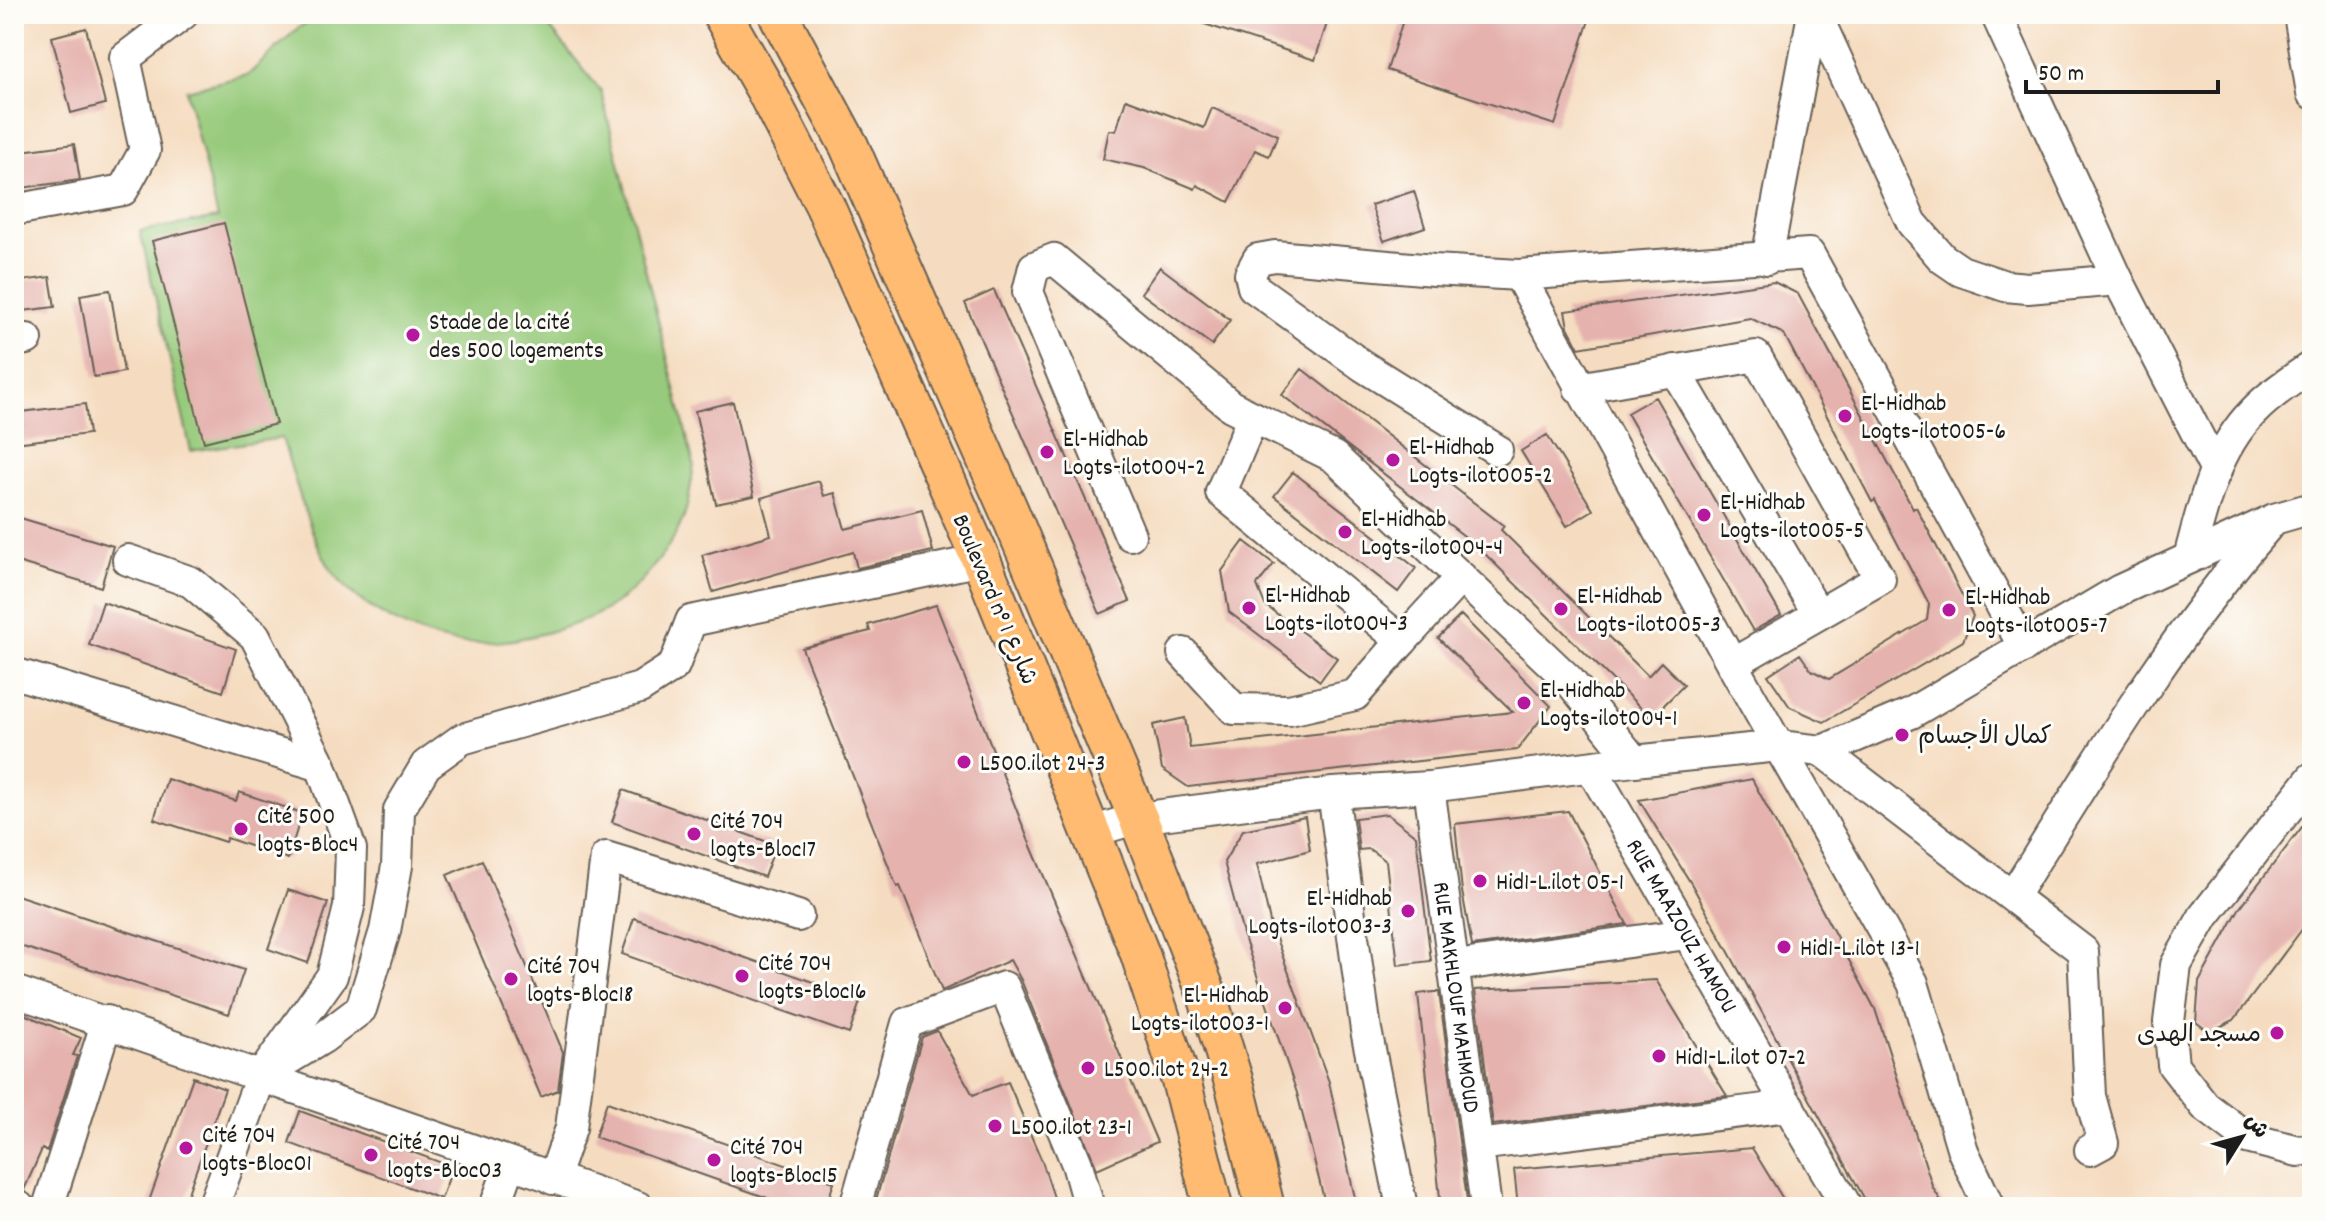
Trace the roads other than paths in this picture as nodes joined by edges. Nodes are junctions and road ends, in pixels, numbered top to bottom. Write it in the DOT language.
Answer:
graph roads {
  1 [pos="183,14"];
  2 [pos="722,14"];
  3 [pos="778,14"];
  4 [pos="1815,14"];
  5 [pos="1996,14"];
  6 [pos="2299,14"];
  7 [pos="2312,93"];
  8 [pos="14,210"];
  9 [pos="1767,259"];
  10 [pos="1519,275"];
  11 [pos="2118,280"];
  12 [pos="2312,366"];
  13 [pos="1675,370"];
  14 [pos="1579,388"];
  15 [pos="1253,417"];
  16 [pos="1497,450"];
  17 [pos="2216,471"];
  18 [pos="2312,508"];
  19 [pos="2274,519"];
  20 [pos="1130,535"];
  21 [pos="2189,558"];
  22 [pos="128,560"];
  23 [pos="981,560"];
  24 [pos="1461,577"];
  25 [pos="1818,614"];
  26 [pos="1402,641"];
  27 [pos="2024,647"];
  28 [pos="1183,653"];
  29 [pos="1732,664"];
  30 [pos="14,673"];
  31 [pos="1779,746"];
  32 [pos="1822,751"];
  33 [pos="1634,761"];
  34 [pos="321,766"];
  35 [pos="1591,768"];
  36 [pos="2312,778"];
  37 [pos="1429,787"];
  38 [pos="1333,793"];
  39 [pos="1138,818"];
  40 [pos="1091,832"];
  41 [pos="2013,896"];
  42 [pos="798,916"];
  43 [pos="1687,934"];
  44 [pos="1455,966"];
  45 [pos="14,991"];
  46 [pos="107,1021"];
  47 [pos="261,1076"];
  48 [pos="1789,1106"];
  49 [pos="1478,1145"];
  50 [pos="2312,1149"];
  51 [pos="2090,1150"];
  52 [pos="510,1165"];
  53 [pos="553,1179"];
  54 [pos="48,1207"];
  55 [pos="213,1207"];
  56 [pos="495,1207"];
  57 [pos="638,1207"];
  58 [pos="855,1207"];
  59 [pos="1089,1207"];
  60 [pos="1213,1207"];
  61 [pos="1265,1207"];
  62 [pos="1402,1207"];
  63 [pos="1486,1207"];
  64 [pos="1847,1207"];
  65 [pos="1989,1207"];
  1 -- 8 [label="street"];
  2 -- 23 [label="main road, Boulevard n° شارع 1"];
  3 -- 39 [label="main road, Boulevard n° شارع 1"];
  4 -- 9 [label="street"];
  4 -- 11 [label="street"];
  5 -- 11 [label="street"];
  6 -- 7 [label="street"];
  9 -- 10 [label="street"];
  9 -- 27 [label="street"];
  10 -- 14 [label="street"];
  10 -- 16 [label="street"];
  11 -- 17 [label="street"];
  12 -- 17 [label="street"];
  13 -- 14 [label="street"];
  13 -- 25 [label="street"];
  13 -- 25 [label="street"];
  14 -- 29 [label="street"];
  15 -- 20 [label="street"];
  15 -- 24 [label="street"];
  15 -- 26 [label="street"];
  17 -- 21 [label="street"];
  18 -- 19 [label="street"];
  19 -- 21 [label="street"];
  19 -- 41 [label="street"];
  21 -- 27 [label="street"];
  22 -- 34 [label="street"];
  23 -- 40 [label="main road, Boulevard n° شارع 1"];
  23 -- 47 [label="street"];
  24 -- 26 [label="street"];
  24 -- 33 [label="street"];
  25 -- 29 [label="street"];
  26 -- 28 [label="street"];
  27 -- 32 [label="street"];
  29 -- 31 [label="street"];
  30 -- 34 [label="street"];
  31 -- 32 [label="street"];
  31 -- 33 [label="street"];
  31 -- 65 [label="street"];
  32 -- 41 [label="street"];
  33 -- 35 [label="street"];
  34 -- 47 [label="street"];
  35 -- 37 [label="street"];
  35 -- 43 [label="street, RUE MAAZOUZ HAMOU"];
  36 -- 50 [label="street"];
  37 -- 38 [label="street"];
  37 -- 44 [label="street, RUE MAKHLOUF MAHMOUD"];
  38 -- 39 [label="street"];
  38 -- 62 [label="street"];
  39 -- 40 [label="street"];
  39 -- 61 [label="main road, Boulevard n° شارع 1"];
  40 -- 60 [label="main road, Boulevard n° شارع 1"];
  41 -- 51 [label="street"];
  42 -- 53 [label="street"];
  43 -- 44 [label="street"];
  43 -- 48 [label="street, RUE MAAZOUZ HAMOU"];
  44 -- 49 [label="street, RUE MAKHLOUF MAHMOUD"];
  45 -- 46 [label="street"];
  46 -- 47 [label="street"];
  46 -- 54 [label="street"];
  47 -- 52 [label="street"];
  47 -- 55 [label="street"];
  48 -- 49 [label="street"];
  48 -- 64 [label="street, RUE MAAZOUZ HAMOU"];
  49 -- 63 [label="street, RUE MAKHLOUF MAHMOUD"];
  52 -- 53 [label="street"];
  52 -- 56 [label="street"];
  53 -- 57 [label="street"];
  58 -- 59 [label="street"];
}
